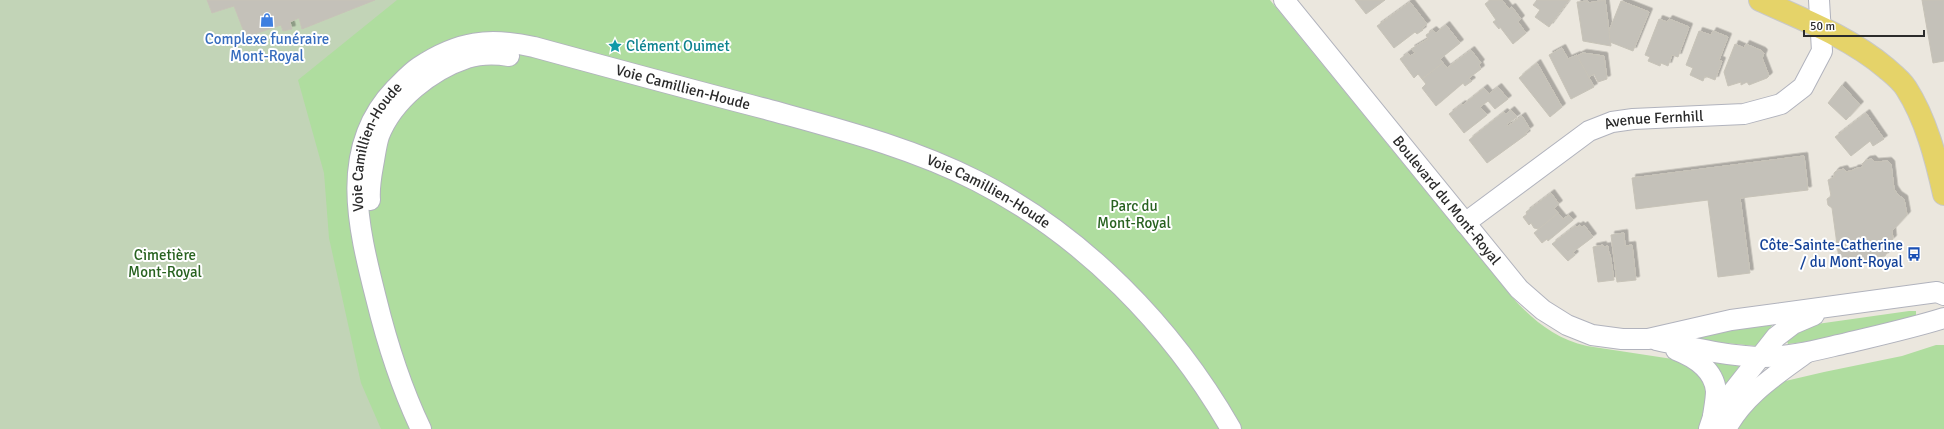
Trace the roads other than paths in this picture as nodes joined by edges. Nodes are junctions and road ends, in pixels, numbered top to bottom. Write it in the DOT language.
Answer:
graph roads {
  1 [pos="1284,0"];
  2 [pos="1760,0"];
  3 [pos="1820,0"];
  4 [pos="1822,28"];
  5 [pos="1944,194"];
  6 [pos="1465,223"];
  7 [pos="1944,295"];
  8 [pos="1832,307"];
  9 [pos="1944,318"];
  10 [pos="1648,339"];
  11 [pos="1808,352"];
  12 [pos="1761,357"];
  13 [pos="1716,425"];
  14 [pos="421,429"];
  15 [pos="431,429"];
  16 [pos="1221,429"];
  17 [pos="1231,429"];
  1 -- 6 [label="street, Boulevard du Mont-Royal"];
  2 -- 4 [label="main road"];
  3 -- 4 [label="street, Avenue Fernhill"];
  4 -- 5 [label="main road"];
  4 -- 6 [label="street, Avenue Fernhill"];
  6 -- 10 [label="street, Boulevard du Mont-Royal"];
  7 -- 8 [label="street, Boulevard du Mont-Royal"];
  8 -- 10 [label="street, Boulevard du Mont-Royal"];
  8 -- 12 [label="street, Boulevard du Mont-Royal"];
  9 -- 11 [label="street, Boulevard du Mont-Royal"];
  10 -- 12 [label="street, Boulevard du Mont-Royal"];
  10 -- 13 [label="street"];
  11 -- 12 [label="street, Boulevard du Mont-Royal"];
  11 -- 13 [label="street"];
  12 -- 13 [label="street"];
  14 -- 17 [label="street, Voie Camillien-Houde"];
  15 -- 16 [label="street, Voie Camillien-Houde"];
}
